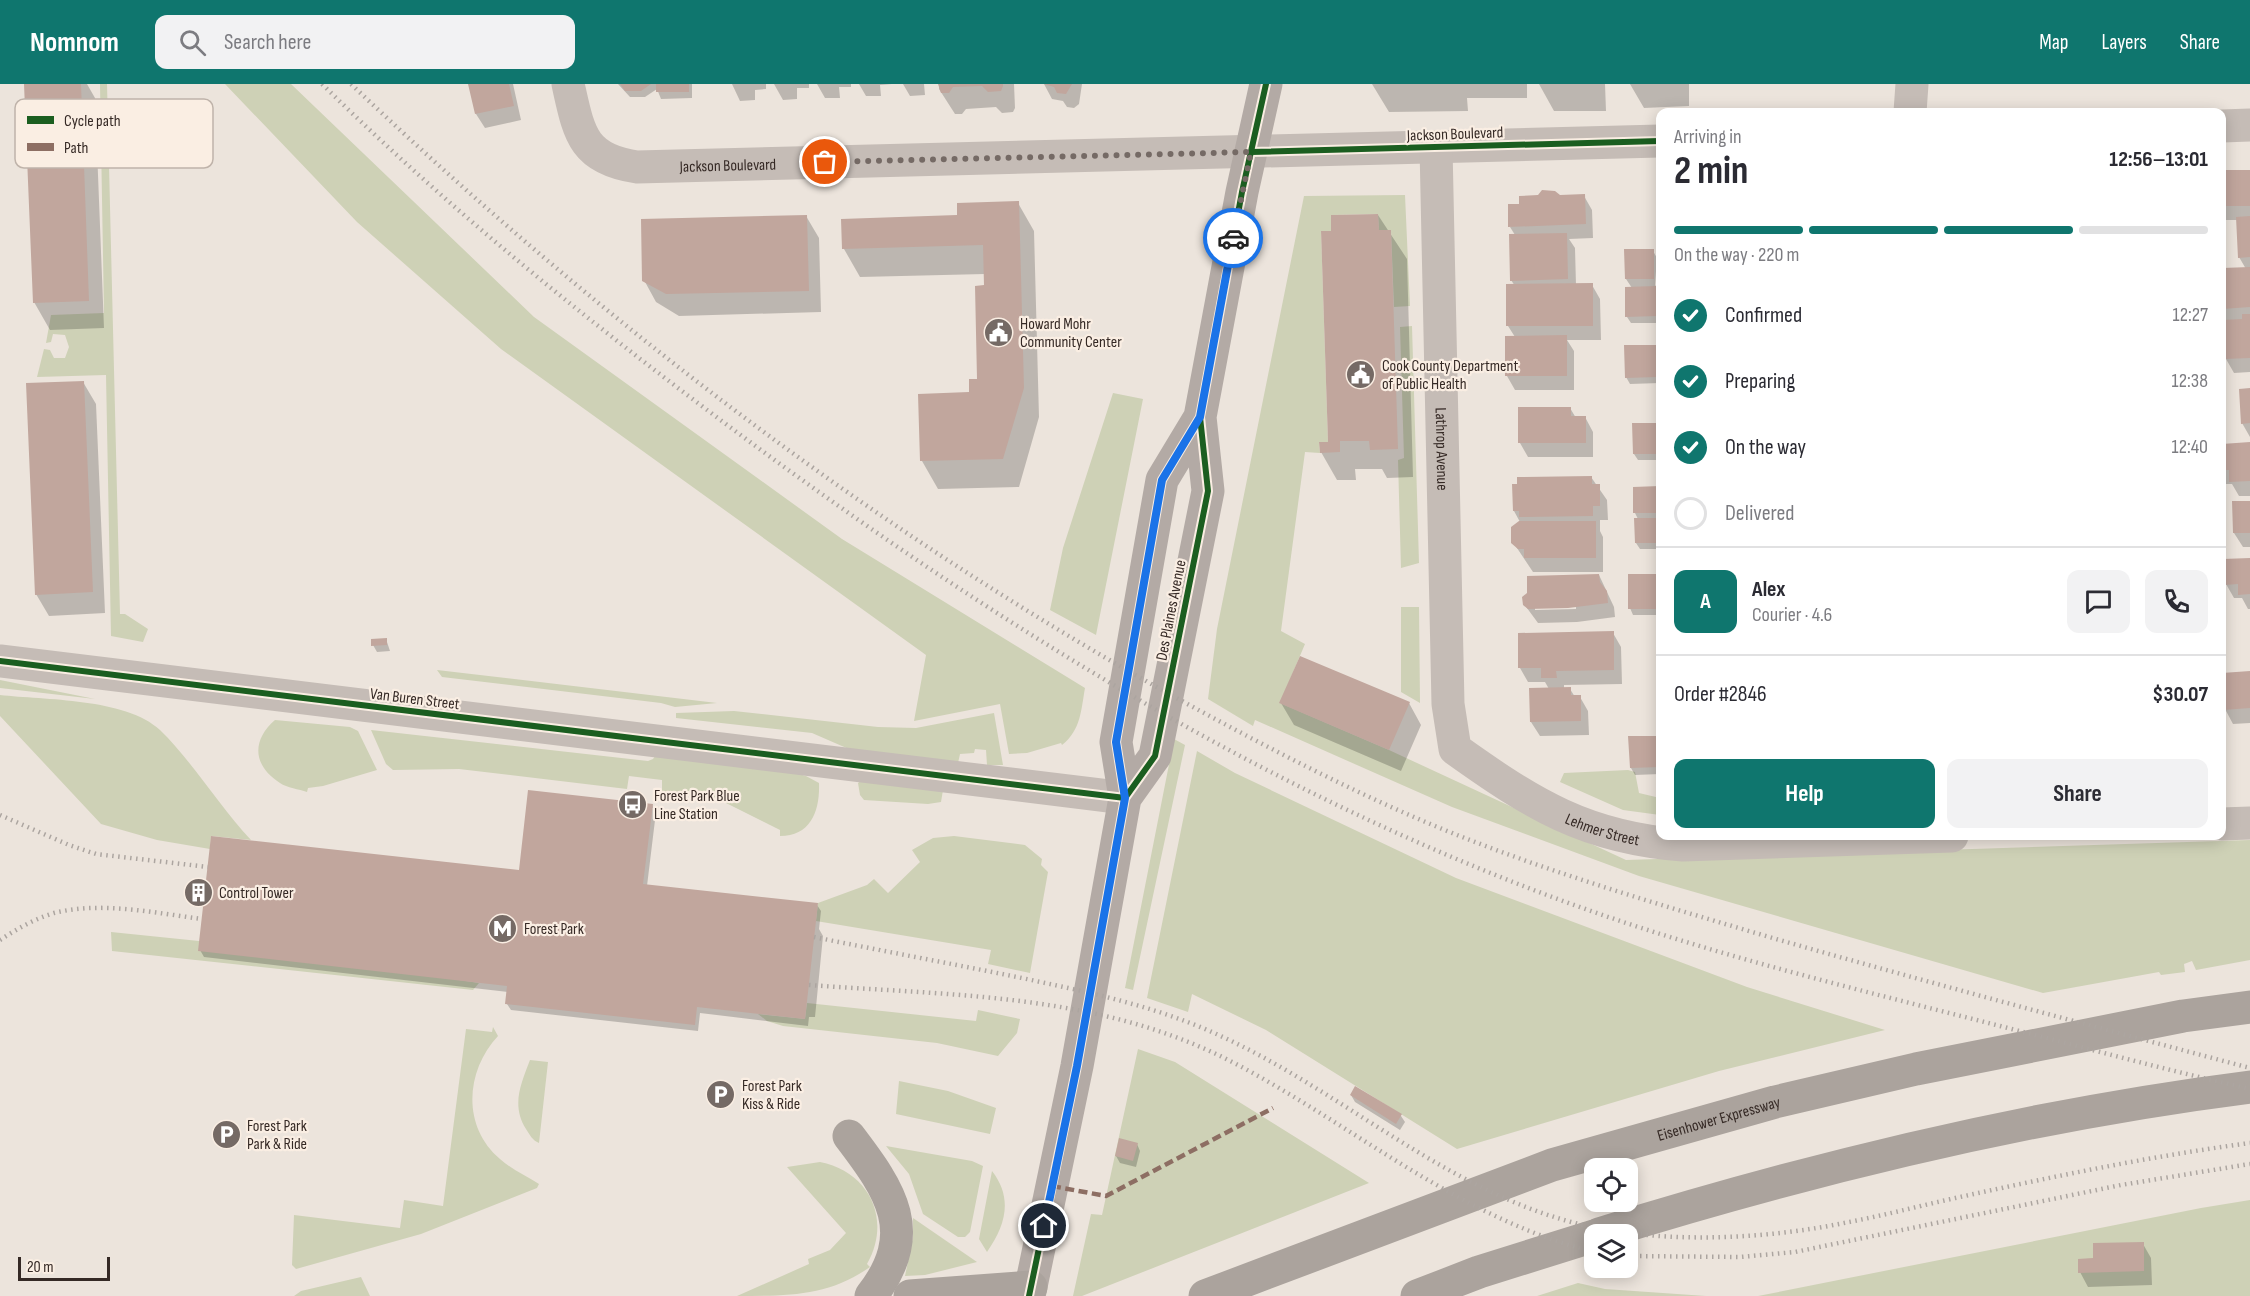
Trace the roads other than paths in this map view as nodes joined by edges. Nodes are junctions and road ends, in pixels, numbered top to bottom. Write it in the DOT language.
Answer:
graph roads {
  1 [pos="568,84"];
  2 [pos="1266,84"];
  3 [pos="1912,84"];
  4 [pos="1910,108"];
  5 [pos="2250,125"];
  6 [pos="2226,126"];
  7 [pos="1656,141"];
  8 [pos="1436,147"];
  9 [pos="1251,152"];
  10 [pos="1200,417"];
  11 [pos="0,661"];
  12 [pos="1455,749"];
  13 [pos="1125,798"];
  14 [pos="2250,823"];
  15 [pos="2226,824"];
  16 [pos="1821,840"];
  17 [pos="2250,1007"];
  18 [pos="2250,1087"];
  19 [pos="849,1137"];
  20 [pos="1632,1224"];
  21 [pos="1584,1239"];
  22 [pos="1030,1292"];
  23 [pos="871,1296"];
  24 [pos="910,1296"];
  25 [pos="1206,1296"];
  26 [pos="1417,1296"];
  1 -- 9 [label="street, Jackson Boulevard"];
  2 -- 9 [label="main road, Des Plaines Avenue"];
  3 -- 4 [label="street"];
  5 -- 6 [label="street"];
  7 -- 8 [label="street, Jackson Boulevard"];
  8 -- 9 [label="street, Jackson Boulevard"];
  8 -- 12 [label="street, Lathrop Avenue"];
  9 -- 10 [label="main road, Des Plaines Avenue"];
  10 -- 13 [label="main road, Des Plaines Avenue"];
  10 -- 13 [label="main road, Des Plaines Avenue"];
  11 -- 13 [label="street, Van Buren Street"];
  12 -- 16 [label="street, Lehmer Street"];
  13 -- 22 [label="main road, Des Plaines Avenue"];
  14 -- 15 [label="street"];
  17 -- 25 [label="highway, Eisenhower Expressway"];
  18 -- 20 [label="highway"];
  19 -- 23 [label="highway"];
  21 -- 26 [label="highway"];
  22 -- 24 [label="highway"];
}
